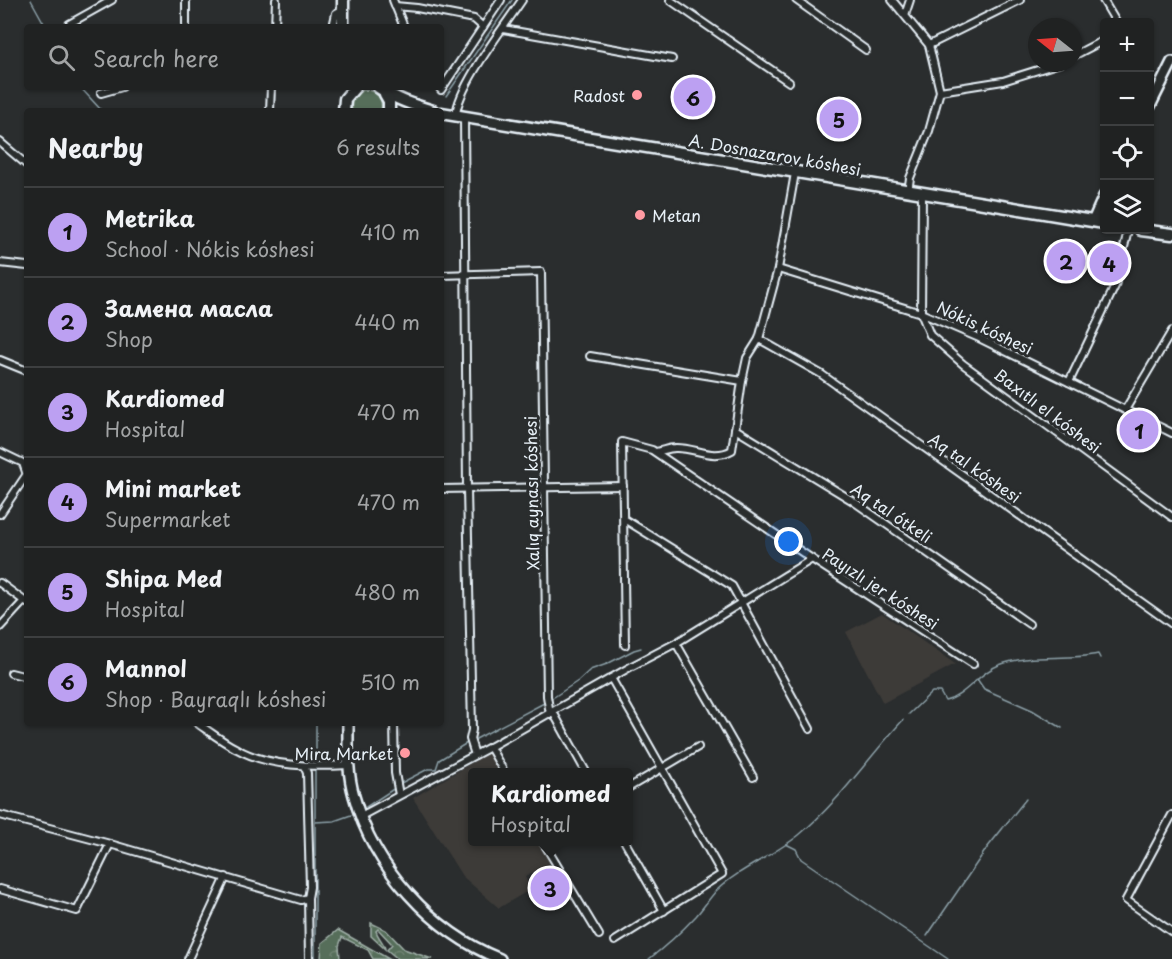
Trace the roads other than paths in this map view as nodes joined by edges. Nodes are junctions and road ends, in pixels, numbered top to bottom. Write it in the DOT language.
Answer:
graph roads {
  1 [pos="112,0"];
  2 [pos="186,0"];
  3 [pos="276,0"];
  4 [pos="501,0"];
  5 [pos="522,0"];
  6 [pos="670,0"];
  7 [pos="796,0"];
  8 [pos="892,0"];
  9 [pos="910,0"];
  10 [pos="1020,0"];
  11 [pos="1103,0"];
  12 [pos="394,3"];
  13 [pos="343,4"];
  14 [pos="905,15"];
  15 [pos="1114,18"];
  16 [pos="69,24"];
  17 [pos="186,24"];
  18 [pos="275,24"];
  19 [pos="333,24"];
  20 [pos="345,24"];
  21 [pos="403,24"];
  22 [pos="483,27"];
  23 [pos="503,29"];
  24 [pos="1100,42"];
  25 [pos="929,45"];
  26 [pos="866,50"];
  27 [pos="1082,51"];
  28 [pos="672,59"];
  29 [pos="1172,62"];
  30 [pos="1032,72"];
  31 [pos="444,82"];
  32 [pos="789,82"];
  33 [pos="112,90"];
  34 [pos="271,90"];
  35 [pos="344,90"];
  36 [pos="352,90"];
  37 [pos="382,90"];
  38 [pos="940,91"];
  39 [pos="101,93"];
  40 [pos="1154,96"];
  41 [pos="270,108"];
  42 [pos="344,108"];
  43 [pos="344,108"];
  44 [pos="389,108"];
  45 [pos="426,108"];
  46 [pos="444,113"];
  47 [pos="460,116"];
  48 [pos="0,142"];
  49 [pos="24,162"];
  50 [pos="795,173"];
  51 [pos="908,192"];
  52 [pos="922,194"];
  53 [pos="1099,222"];
  54 [pos="1154,232"];
  55 [pos="1127,234"];
  56 [pos="1172,234"];
  57 [pos="0,263"];
  58 [pos="24,266"];
  59 [pos="778,268"];
  60 [pos="464,274"];
  61 [pos="444,275"];
  62 [pos="921,313"];
  63 [pos="1172,331"];
  64 [pos="759,339"];
  65 [pos="590,356"];
  66 [pos="0,360"];
  67 [pos="24,369"];
  68 [pos="742,381"];
  69 [pos="1069,382"];
  70 [pos="1125,410"];
  71 [pos="735,429"];
  72 [pos="1172,433"];
  73 [pos="0,452"];
  74 [pos="656,452"];
  75 [pos="24,466"];
  76 [pos="24,479"];
  77 [pos="623,486"];
  78 [pos="545,487"];
  79 [pos="444,489"];
  80 [pos="467,489"];
  81 [pos="0,514"];
  82 [pos="1172,517"];
  83 [pos="624,519"];
  84 [pos="812,559"];
  85 [pos="0,583"];
  86 [pos="24,601"];
  87 [pos="24,603"];
  88 [pos="741,603"];
  89 [pos="1029,624"];
  90 [pos="1172,624"];
  91 [pos="0,627"];
  92 [pos="676,643"];
  93 [pos="625,645"];
  94 [pos="973,664"];
  95 [pos="11,673"];
  96 [pos="24,676"];
  97 [pos="611,678"];
  98 [pos="551,712"];
  99 [pos="202,726"];
  100 [pos="348,726"];
  101 [pos="394,726"];
  102 [pos="810,729"];
  103 [pos="490,747"];
  104 [pos="698,747"];
  105 [pos="476,755"];
  106 [pos="348,765"];
  107 [pos="304,766"];
  108 [pos="502,768"];
  109 [pos="584,768"];
  110 [pos="662,769"];
  111 [pos="753,777"];
  112 [pos="633,785"];
  113 [pos="399,795"];
  114 [pos="0,815"];
  115 [pos="1172,815"];
  116 [pos="361,816"];
  117 [pos="110,844"];
  118 [pos="545,846"];
  119 [pos="627,846"];
  120 [pos="226,878"];
  121 [pos="0,889"];
  122 [pos="308,898"];
  123 [pos="664,911"];
  124 [pos="1172,932"];
  125 [pos="599,935"];
  126 [pos="615,941"];
  127 [pos="493,958"];
  128 [pos="188,959"];
  129 [pos="309,959"];
  1 -- 16 [label="street"];
  2 -- 17 [label="street"];
  3 -- 18 [label="street"];
  4 -- 22 [label="street"];
  5 -- 23 [label="street"];
  6 -- 32 [label="street"];
  7 -- 26 [label="street"];
  8 -- 14 [label="street"];
  9 -- 14 [label="street"];
  10 -- 25 [label="street"];
  11 -- 15 [label="street"];
  12 -- 21 [label="street"];
  12 -- 22 [label="street"];
  13 -- 19 [label="street"];
  13 -- 20 [label="main road"];
  14 -- 25 [label="street"];
  22 -- 31 [label="street"];
  23 -- 28 [label="street"];
  23 -- 47 [label="street"];
  24 -- 27 [label="street"];
  25 -- 38 [label="street"];
  29 -- 40 [label="main road"];
  30 -- 38 [label="street"];
  33 -- 39 [label="street"];
  34 -- 41 [label="street"];
  35 -- 42 [label="main road"];
  36 -- 43 [label="main road"];
  37 -- 44 [label="main road"];
  37 -- 45 [label="main road"];
  38 -- 51 [label="street"];
  46 -- 47 [label="main road, A. Dosnazarov kóshesi"];
  47 -- 50 [label="main road, A. Dosnazarov kóshesi"];
  47 -- 60 [label="street"];
  48 -- 49 [label="street"];
  50 -- 51 [label="main road, A. Dosnazarov kóshesi"];
  50 -- 59 [label="street"];
  51 -- 52 [label="main road, A. Dosnazarov kóshesi"];
  52 -- 53 [label="main road, A. Dosnazarov kóshesi"];
  52 -- 62 [label="street"];
  54 -- 56 [label="main road"];
  55 -- 69 [label="street"];
  57 -- 58 [label="street"];
  59 -- 62 [label="street, Nókis kóshesi"];
  59 -- 64 [label="street"];
  60 -- 61 [label="street"];
  60 -- 78 [label="street, Xalıq aynası kóshesi"];
  60 -- 80 [label="street"];
  62 -- 69 [label="street, Nókis kóshesi"];
  62 -- 82 [label="street, Baxıtlı el kóshesi"];
  63 -- 70 [label="street"];
  64 -- 68 [label="street"];
  64 -- 90 [label="street, Aq tal kóshesi"];
  65 -- 68 [label="street"];
  66 -- 67 [label="street"];
  68 -- 71 [label="street"];
  69 -- 70 [label="street, Nókis kóshesi"];
  70 -- 72 [label="street, Nókis kóshesi"];
  71 -- 74 [label="street"];
  71 -- 89 [label="street, Aq tal ótkeli"];
  73 -- 75 [label="street"];
  74 -- 77 [label="street, Payızlı jer kóshesi"];
  74 -- 84 [label="street, Payızlı jer kóshesi"];
  76 -- 81 [label="street"];
  77 -- 78 [label="street"];
  77 -- 83 [label="street"];
  78 -- 80 [label="street"];
  78 -- 98 [label="street, Xalıq aynası kóshesi"];
  79 -- 80 [label="street"];
  80 -- 105 [label="street"];
  83 -- 88 [label="street"];
  83 -- 93 [label="street"];
  84 -- 88 [label="street"];
  84 -- 94 [label="street, Payızlı jer kóshesi"];
  85 -- 86 [label="street"];
  87 -- 91 [label="street"];
  88 -- 92 [label="street"];
  88 -- 102 [label="street"];
  92 -- 97 [label="street"];
  92 -- 111 [label="street"];
  95 -- 96 [label="street"];
  97 -- 98 [label="street"];
  97 -- 110 [label="street"];
  98 -- 103 [label="street"];
  98 -- 109 [label="street, Xalıq aynası kóshesi"];
  99 -- 107 [label="street"];
  100 -- 106 [label="main road"];
  101 -- 113 [label="street"];
  103 -- 105 [label="street"];
  103 -- 108 [label="street"];
  104 -- 110 [label="street"];
  105 -- 113 [label="street"];
  106 -- 107 [label="street"];
  106 -- 116 [label="main road"];
  107 -- 122 [label="street"];
  110 -- 112 [label="street"];
  110 -- 123 [label="street"];
  113 -- 116 [label="street"];
  114 -- 117 [label="street"];
  115 -- 124 [label="street"];
  116 -- 127 [label="main road"];
  117 -- 120 [label="street"];
  117 -- 121 [label="street"];
  118 -- 125 [label="street"];
  119 -- 123 [label="street"];
  120 -- 122 [label="street"];
  120 -- 128 [label="street"];
  122 -- 129 [label="street"];
  123 -- 126 [label="street"];
}
